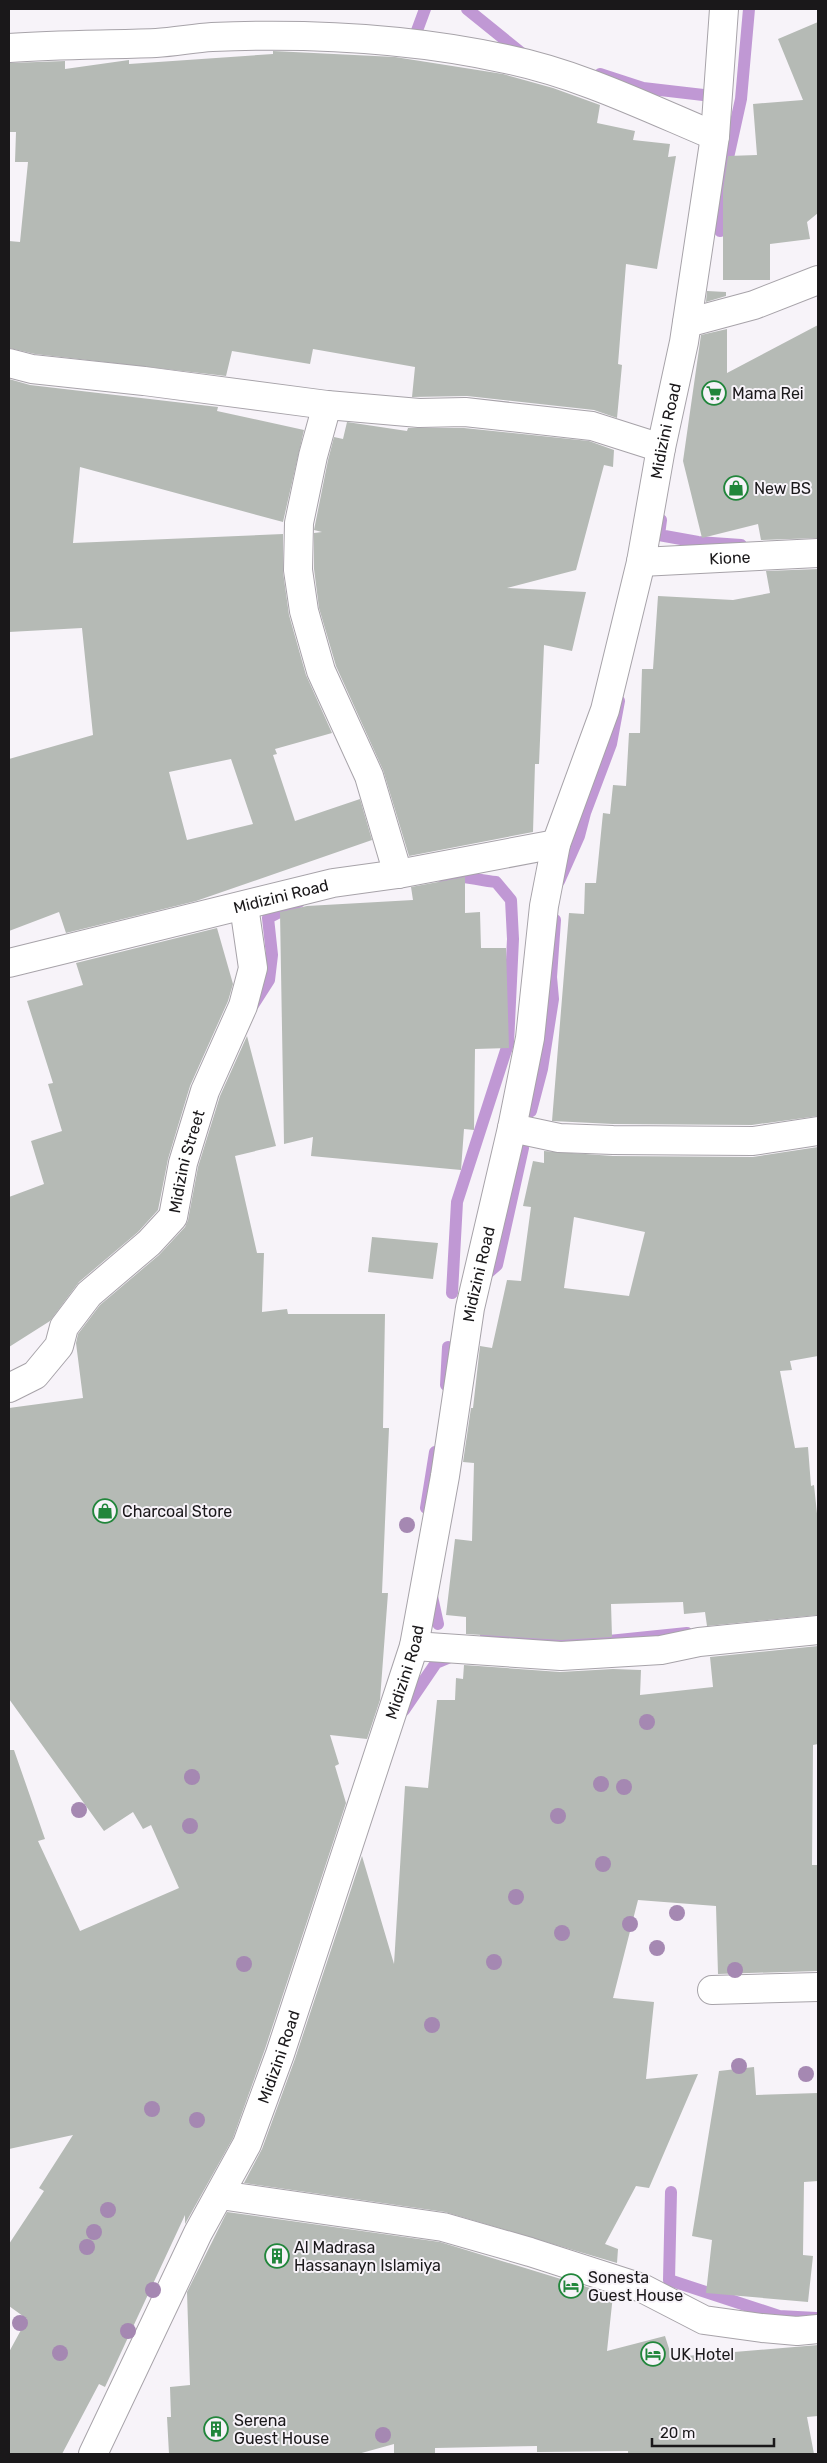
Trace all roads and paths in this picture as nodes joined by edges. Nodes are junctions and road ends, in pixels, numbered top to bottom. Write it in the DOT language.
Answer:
graph roads {
  1 [pos="724,9"];
  2 [pos="9,48"];
  3 [pos="715,136"];
  4 [pos="818,280"];
  5 [pos="687,323"];
  6 [pos="9,363"];
  7 [pos="327,405"];
  8 [pos="661,448"];
  9 [pos="818,552"];
  10 [pos="641,562"];
  11 [pos="556,844"];
  12 [pos="398,874"];
  13 [pos="244,906"];
  14 [pos="9,963"];
  15 [pos="512,1128"];
  16 [pos="818,1131"];
  17 [pos="9,1388"];
  18 [pos="818,1630"];
  19 [pos="414,1646"];
  20 [pos="818,1987"];
  21 [pos="712,1990"];
  22 [pos="220,2195"];
  23 [pos="818,2329"];
  24 [pos="93,2454"];
  1 -- 3 [label="street, Midizini Road"];
  2 -- 3 [label="street"];
  3 -- 5 [label="street, Midizini Road"];
  4 -- 5 [label="street"];
  5 -- 8 [label="street, Midizini Road"];
  6 -- 7 [label="street"];
  7 -- 8 [label="street"];
  7 -- 12 [label="street"];
  8 -- 10 [label="street, Midizini Road"];
  9 -- 10 [label="street, Kione"];
  10 -- 11 [label="street, Midizini Road"];
  11 -- 12 [label="street, Midizini Road"];
  11 -- 15 [label="street, Midizini Road"];
  12 -- 13 [label="street, Midizini Road"];
  13 -- 14 [label="street, Midizini Road"];
  13 -- 17 [label="street, Midizini Street"];
  15 -- 16 [label="street"];
  15 -- 19 [label="street, Midizini Road"];
  18 -- 19 [label="street"];
  19 -- 22 [label="street, Midizini Road"];
  20 -- 21 [label="street"];
  22 -- 23 [label="street"];
  22 -- 24 [label="street, Midizini Road"];
}
